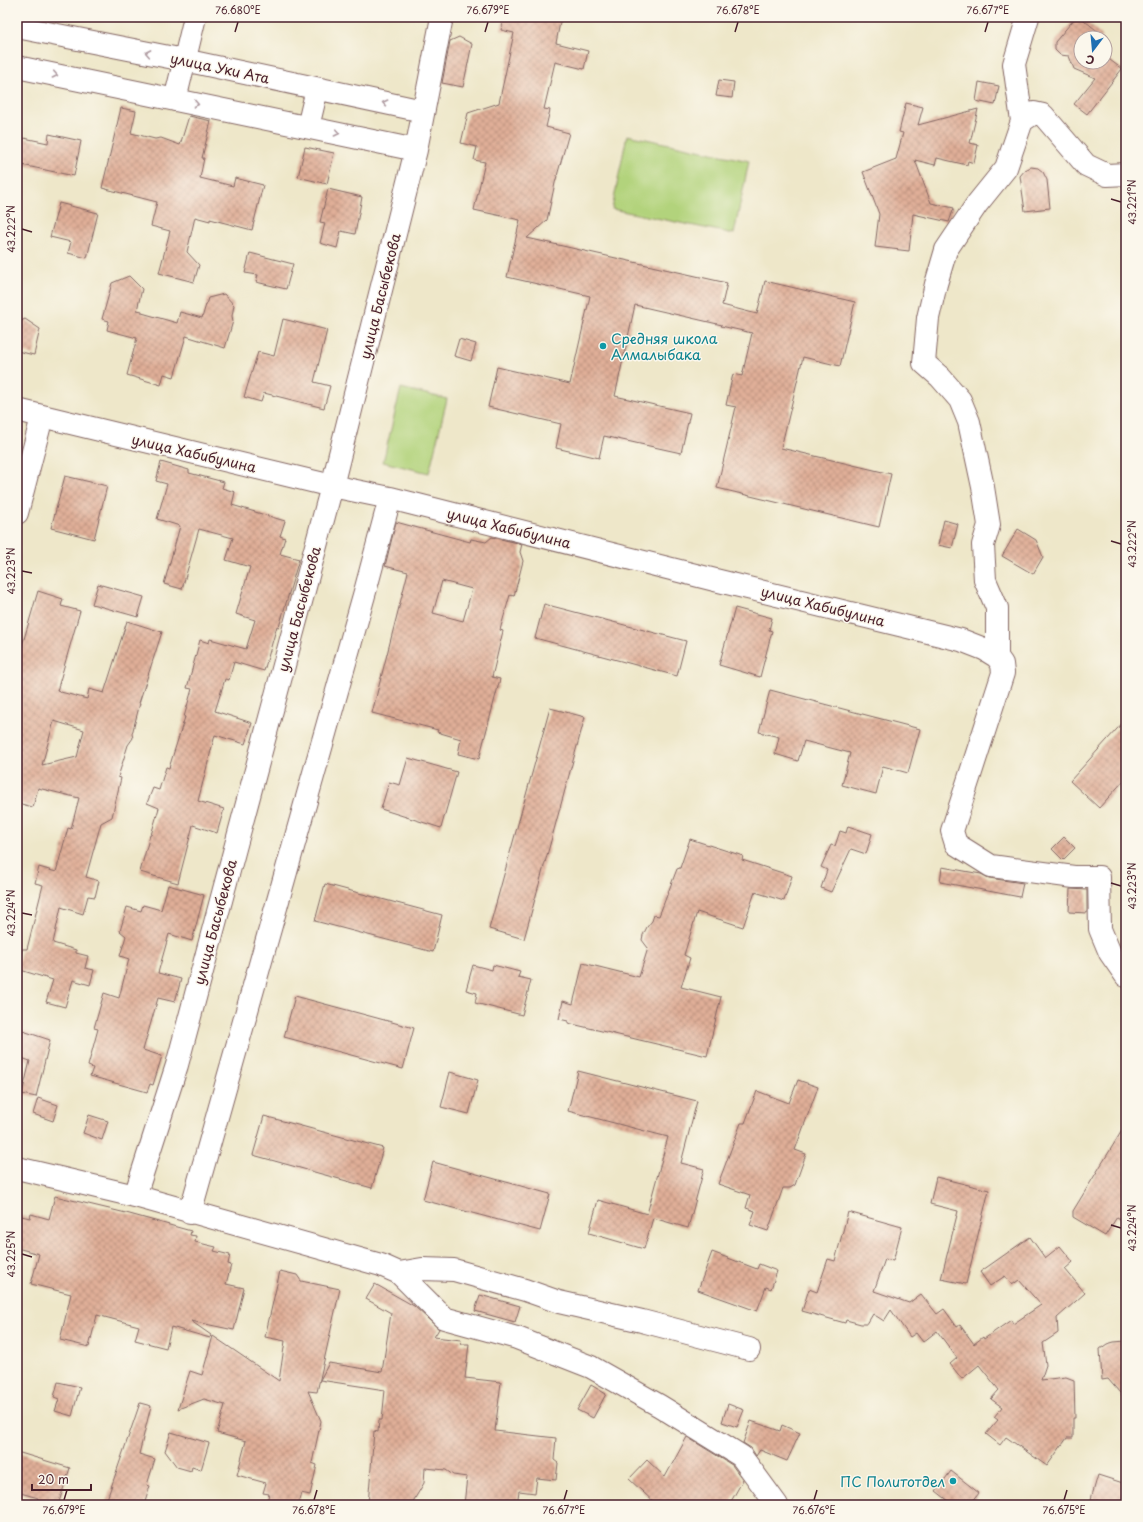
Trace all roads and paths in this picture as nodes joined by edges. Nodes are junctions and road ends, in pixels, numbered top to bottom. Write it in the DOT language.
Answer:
graph roads {
  1 [pos="195,17"];
  2 [pos="442,17"];
  3 [pos="1028,17"];
  4 [pos="17,27"];
  5 [pos="184,60"];
  6 [pos="17,67"];
  7 [pos="1016,80"];
  8 [pos="317,89"];
  9 [pos="175,100"];
  10 [pos="423,111"];
  11 [pos="1043,115"];
  12 [pos="1022,121"];
  13 [pos="308,127"];
  14 [pos="416,150"];
  15 [pos="1126,174"];
  16 [pos="17,410"];
  17 [pos="42,417"];
  18 [pos="332,486"];
  19 [pos="390,498"];
  20 [pos="17,513"];
  21 [pos="997,657"];
  22 [pos="1126,976"];
  23 [pos="17,1168"];
  24 [pos="135,1196"];
  25 [pos="190,1213"];
  26 [pos="399,1273"];
  27 [pos="749,1349"];
  28 [pos="777,1505"];
  1 -- 5 [label="street"];
  2 -- 10 [label="street, улица Басыбекова"];
  3 -- 7 [label="street"];
  5 -- 4 [label="street, улица Уки Ата, one-way"];
  5 -- 8 [label="street, улица Уки Ата"];
  5 -- 9 [label="street"];
  6 -- 9 [label="street, one-way"];
  7 -- 11 [label="street"];
  7 -- 12 [label="street"];
  10 -- 8 [label="street, улица Уки Ата, one-way"];
  8 -- 13 [label="street"];
  9 -- 13 [label="street, one-way"];
  10 -- 14 [label="street, улица Басыбекова"];
  11 -- 12 [label="street"];
  11 -- 15 [label="street"];
  12 -- 21 [label="street"];
  13 -- 14 [label="street, one-way"];
  14 -- 18 [label="street, улица Басыбекова"];
  16 -- 17 [label="street, улица Хабибулина"];
  17 -- 18 [label="street, улица Хабибулина"];
  17 -- 20 [label="street"];
  18 -- 19 [label="street, улица Хабибулина"];
  18 -- 24 [label="street, улица Басыбекова"];
  19 -- 21 [label="street, улица Хабибулина"];
  19 -- 25 [label="street"];
  21 -- 22 [label="street"];
  23 -- 24 [label="street"];
  24 -- 25 [label="street"];
  25 -- 26 [label="street"];
  26 -- 27 [label="street"];
  26 -- 28 [label="street"];
}
